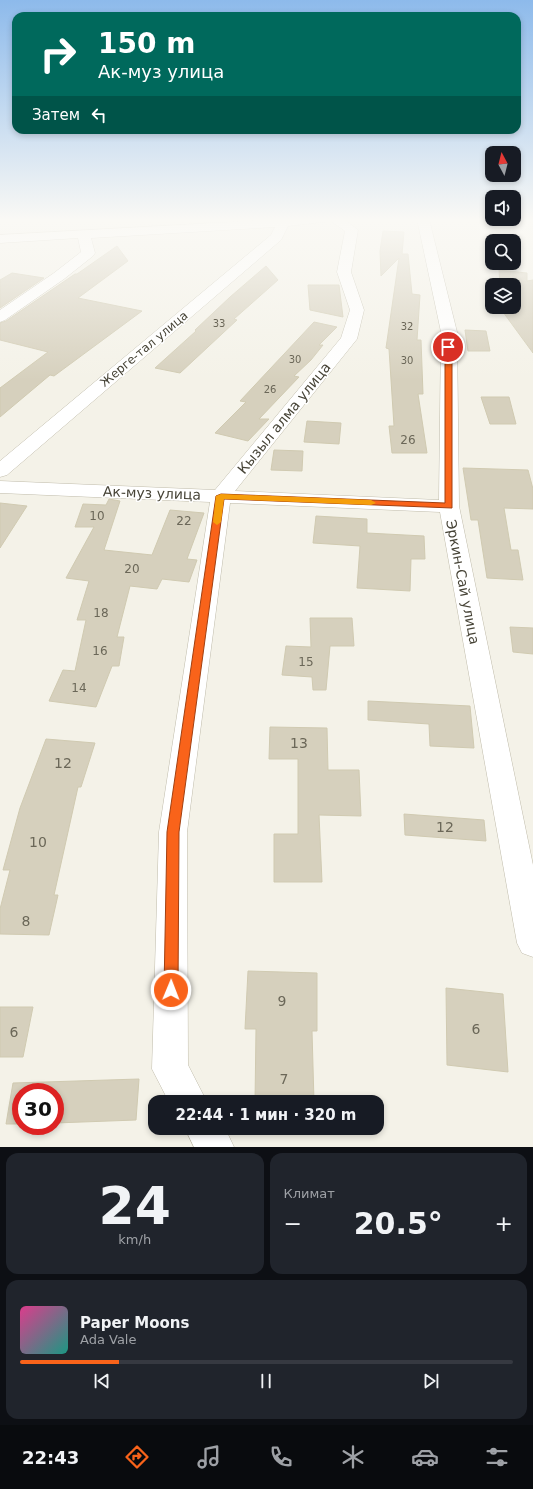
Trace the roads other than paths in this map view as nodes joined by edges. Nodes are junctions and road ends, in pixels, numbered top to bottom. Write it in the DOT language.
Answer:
graph roads {
  1 [pos="63,273"];
  2 [pos="234,273"];
  3 [pos="344,273"];
  4 [pos="435,273"];
  5 [pos="0,317"];
  6 [pos="0,472"];
  7 [pos="0,487"];
  8 [pos="221,496"];
  9 [pos="449,506"];
  10 [pos="533,943"];
  11 [pos="185,1095"];
  12 [pos="208,1135"];
  13 [pos="215,1147"];
  1 -- 5 [label="street"];
  2 -- 6 [label="street, Жерге-тал улица"];
  3 -- 8 [label="street, Кызыл алма улица"];
  4 -- 9 [label="street, Эркин-Сай улица"];
  7 -- 8 [label="street, Ак-муз улица"];
  8 -- 9 [label="street, Ак-муз улица"];
  8 -- 11 [label="street"];
  9 -- 10 [label="street, Эркин-Сай улица"];
  12 -- 13 [label="street"];
}
